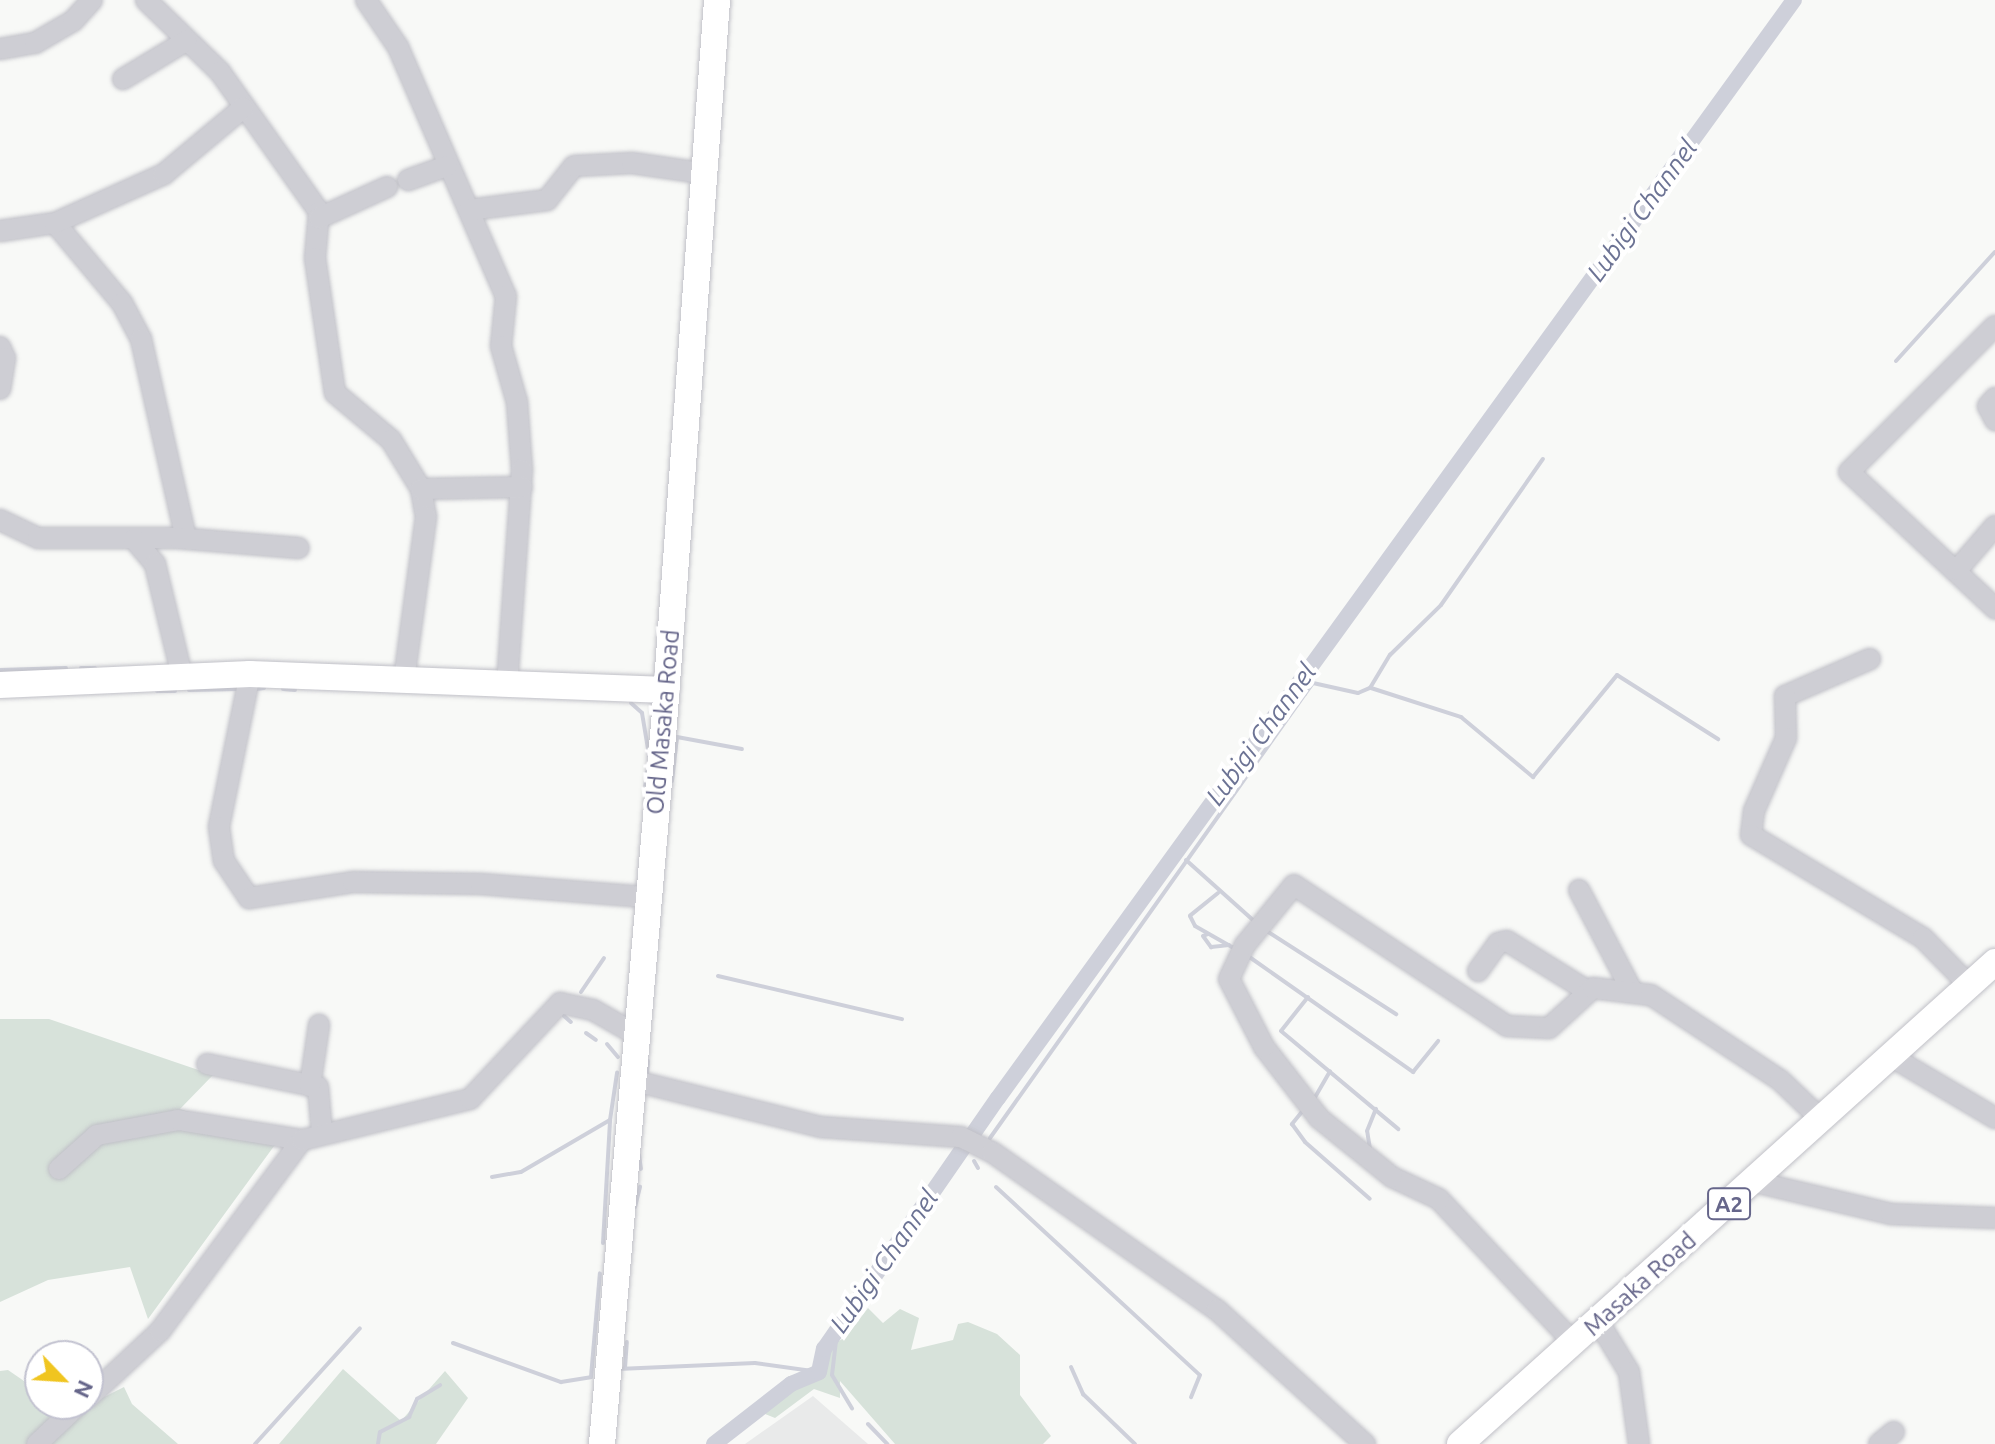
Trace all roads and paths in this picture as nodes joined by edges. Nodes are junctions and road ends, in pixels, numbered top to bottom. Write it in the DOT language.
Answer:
graph roads {
  1 [pos="92,0"];
  2 [pos="146,0"];
  3 [pos="366,0"];
  4 [pos="717,0"];
  5 [pos="186,41"];
  6 [pos="0,49"];
  7 [pos="123,79"];
  8 [pos="243,108"];
  9 [pos="447,166"];
  10 [pos="707,174"];
  11 [pos="408,180"];
  12 [pos="387,187"];
  13 [pos="469,210"];
  14 [pos="319,218"];
  15 [pos="55,223"];
  16 [pos="0,231"];
  17 [pos="1995,326"];
  18 [pos="0,347"];
  19 [pos="0,389"];
  20 [pos="1995,398"];
  21 [pos="1995,420"];
  22 [pos="522,487"];
  23 [pos="421,489"];
  24 [pos="0,520"];
  25 [pos="1995,526"];
  26 [pos="186,538"];
  27 [pos="134,539"];
  28 [pos="299,548"];
  29 [pos="1957,570"];
  30 [pos="1995,608"];
  31 [pos="1870,659"];
  32 [pos="250,674"];
  33 [pos="182,676"];
  34 [pos="404,679"];
  35 [pos="507,683"];
  36 [pos="0,685"];
  37 [pos="667,690"];
  38 [pos="1579,890"];
  39 [pos="648,897"];
  40 [pos="1995,962"];
  41 [pos="1478,971"];
  42 [pos="1969,985"];
  43 [pos="1631,989"];
  44 [pos="1586,990"];
  45 [pos="319,1025"];
  46 [pos="635,1034"];
  47 [pos="1892,1057"];
  48 [pos="207,1064"];
  49 [pos="631,1080"];
  50 [pos="310,1086"];
  51 [pos="1995,1118"];
  52 [pos="1823,1121"];
  53 [pos="322,1133"];
  54 [pos="302,1140"];
  55 [pos="59,1169"];
  56 [pos="1755,1182"];
  57 [pos="1995,1218"];
  58 [pos="1598,1321"];
  59 [pos="1574,1343"];
  60 [pos="104,1383"];
  61 [pos="62,1420"];
  62 [pos="37,1444"];
  63 [pos="602,1444"];
  64 [pos="1365,1444"];
  65 [pos="1460,1444"];
  66 [pos="1639,1444"];
  1 -- 6 [label="street"];
  2 -- 5 [label="street"];
  3 -- 9 [label="street"];
  4 -- 10 [label="main road, Old Masaka Road"];
  5 -- 7 [label="street"];
  5 -- 8 [label="street"];
  8 -- 14 [label="street"];
  8 -- 15 [label="street"];
  9 -- 11 [label="street"];
  9 -- 13 [label="street"];
  10 -- 13 [label="street"];
  10 -- 37 [label="main road, Old Masaka Road"];
  12 -- 14 [label="street"];
  13 -- 22 [label="street"];
  14 -- 23 [label="street"];
  15 -- 16 [label="street"];
  15 -- 26 [label="street"];
  17 -- 29 [label="street"];
  18 -- 19 [label="street"];
  20 -- 21 [label="street"];
  22 -- 23 [label="street"];
  22 -- 35 [label="street"];
  23 -- 34 [label="street"];
  24 -- 27 [label="street"];
  25 -- 29 [label="street"];
  26 -- 27 [label="street"];
  26 -- 28 [label="street"];
  27 -- 33 [label="street"];
  29 -- 30 [label="street"];
  31 -- 42 [label="street"];
  32 -- 33 [label="main road"];
  32 -- 34 [label="main road"];
  32 -- 39 [label="street"];
  33 -- 36 [label="main road"];
  34 -- 35 [label="main road"];
  35 -- 37 [label="main road"];
  37 -- 39 [label="main road, Old Masaka Road"];
  38 -- 43 [label="street"];
  39 -- 46 [label="main road, Old Masaka Road"];
  40 -- 42 [label="main road, Masaka Road / A2"];
  41 -- 44 [label="street"];
  42 -- 47 [label="main road, Masaka Road / A2"];
  43 -- 44 [label="street"];
  43 -- 52 [label="street"];
  44 -- 59 [label="street"];
  45 -- 50 [label="street"];
  46 -- 49 [label="main road, Old Masaka Road"];
  46 -- 53 [label="street"];
  47 -- 51 [label="street"];
  47 -- 52 [label="main road, Masaka Road / A2"];
  48 -- 50 [label="street"];
  49 -- 63 [label="main road, Old Masaka Road"];
  49 -- 64 [label="street"];
  50 -- 53 [label="street"];
  52 -- 56 [label="main road, Masaka Road / A2"];
  53 -- 54 [label="street"];
  54 -- 55 [label="street"];
  54 -- 60 [label="street"];
  56 -- 57 [label="street"];
  56 -- 58 [label="main road, Masaka Road / A2"];
  58 -- 59 [label="main road, Masaka Road / A2"];
  58 -- 66 [label="street"];
  59 -- 65 [label="main road, Masaka Road / A2"];
  61 -- 62 [label="street"];
}
